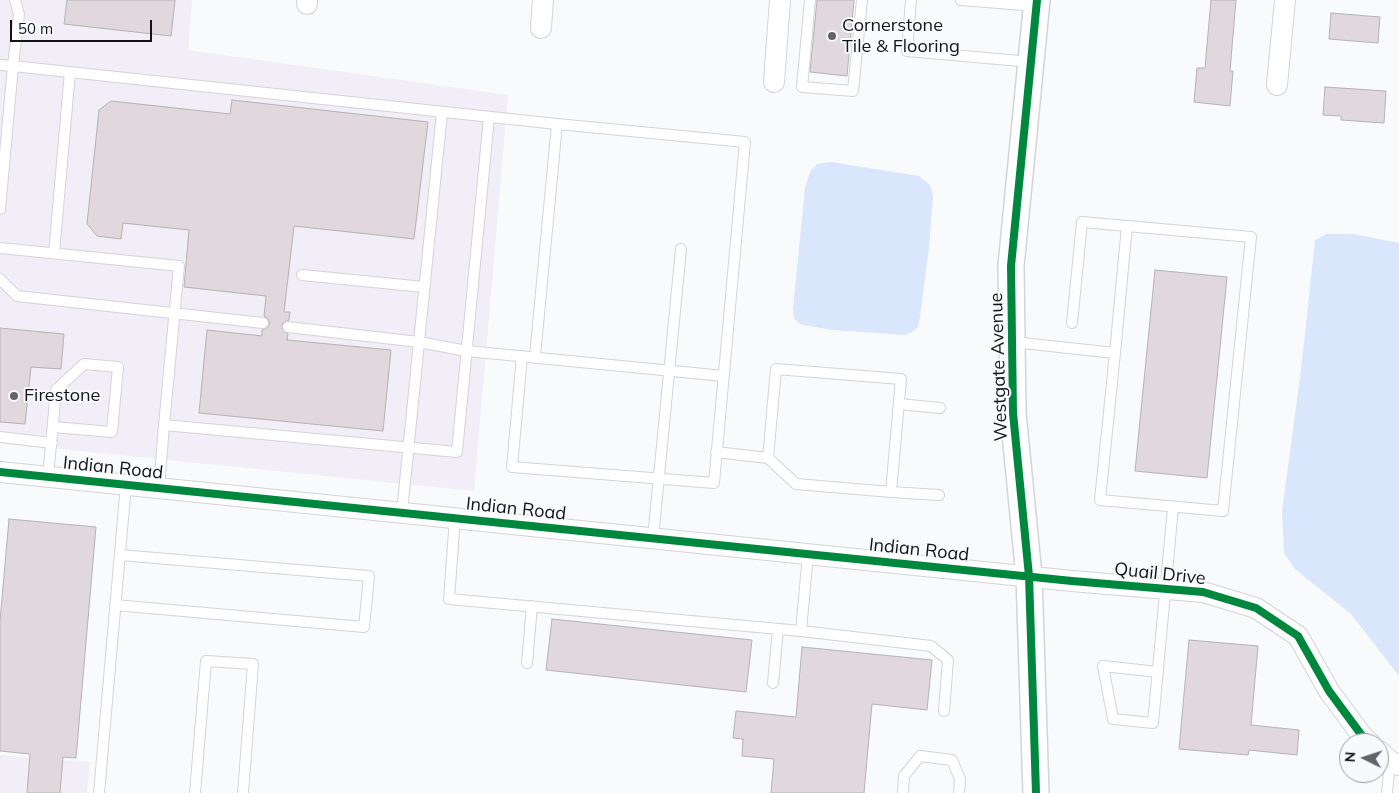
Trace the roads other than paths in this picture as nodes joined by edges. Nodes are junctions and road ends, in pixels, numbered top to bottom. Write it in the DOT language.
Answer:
graph roads {
  1 [pos="15,0"];
  2 [pos="543,0"];
  3 [pos="780,0"];
  4 [pos="810,0"];
  5 [pos="862,0"];
  6 [pos="911,0"];
  7 [pos="961,0"];
  8 [pos="1285,0"];
  9 [pos="1037,3"];
  10 [pos="541,28"];
  11 [pos="1031,62"];
  12 [pos="0,64"];
  13 [pos="13,66"];
  14 [pos="70,72"];
  15 [pos="774,82"];
  16 [pos="1276,85"];
  17 [pos="442,112"];
  18 [pos="489,117"];
  19 [pos="557,124"];
  20 [pos="0,209"];
  21 [pos="1127,226"];
  22 [pos="0,248"];
  23 [pos="681,249"];
  24 [pos="54,253"];
  25 [pos="302,275"];
  26 [pos="0,279"];
  27 [pos="424,287"];
  28 [pos="175,312"];
  29 [pos="263,322"];
  30 [pos="1072,323"];
  31 [pos="288,327"];
  32 [pos="419,342"];
  33 [pos="1012,342"];
  34 [pos="467,351"];
  35 [pos="1115,353"];
  36 [pos="522,356"];
  37 [pos="535,356"];
  38 [pos="669,370"];
  39 [pos="724,376"];
  40 [pos="899,404"];
  41 [pos="940,408"];
  42 [pos="164,425"];
  43 [pos="53,427"];
  44 [pos="0,438"];
  45 [pos="52,443"];
  46 [pos="408,448"];
  47 [pos="716,452"];
  48 [pos="768,458"];
  49 [pos="0,472"];
  50 [pos="48,476"];
  51 [pos="659,479"];
  52 [pos="126,484"];
  53 [pos="159,488"];
  54 [pos="891,492"];
  55 [pos="939,496"];
  56 [pos="1173,507"];
  57 [pos="402,512"];
  58 [pos="455,518"];
  59 [pos="653,538"];
  60 [pos="808,554"];
  61 [pos="120,555"];
  62 [pos="1029,576"];
  63 [pos="1165,589"];
  64 [pos="116,605"];
  65 [pos="532,606"];
  66 [pos="778,629"];
  67 [pos="801,631"];
  68 [pos="527,663"];
  69 [pos="1158,672"];
  70 [pos="774,683"];
  71 [pos="944,711"];
  72 [pos="1360,733"];
  73 [pos="99,793"];
  74 [pos="195,793"];
  75 [pos="243,793"];
  76 [pos="902,793"];
  77 [pos="959,793"];
  78 [pos="1036,793"];
  1 -- 13 [label="lane"];
  2 -- 10 [label="street"];
  3 -- 15 [label="street"];
  4 -- 5 [label="lane"];
  6 -- 11 [label="lane"];
  7 -- 9 [label="lane"];
  8 -- 16 [label="street"];
  9 -- 11 [label="street, Westgate Avenue"];
  11 -- 33 [label="street, Westgate Avenue"];
  12 -- 13 [label="lane"];
  13 -- 14 [label="lane"];
  13 -- 20 [label="lane"];
  14 -- 17 [label="lane"];
  14 -- 24 [label="lane"];
  17 -- 18 [label="lane"];
  17 -- 27 [label="lane"];
  18 -- 19 [label="lane"];
  18 -- 34 [label="lane"];
  19 -- 37 [label="lane"];
  19 -- 39 [label="lane"];
  21 -- 30 [label="lane"];
  21 -- 35 [label="lane"];
  21 -- 56 [label="lane"];
  22 -- 24 [label="lane"];
  23 -- 38 [label="lane"];
  24 -- 28 [label="lane"];
  25 -- 27 [label="lane"];
  26 -- 28 [label="lane"];
  27 -- 32 [label="lane"];
  28 -- 29 [label="lane"];
  28 -- 42 [label="lane"];
  31 -- 32 [label="lane"];
  32 -- 34 [label="lane"];
  32 -- 46 [label="lane"];
  33 -- 35 [label="lane"];
  33 -- 62 [label="street, Westgate Avenue"];
  34 -- 36 [label="lane"];
  34 -- 46 [label="lane"];
  35 -- 56 [label="lane"];
  36 -- 37 [label="lane"];
  36 -- 51 [label="lane"];
  37 -- 38 [label="lane"];
  38 -- 39 [label="lane"];
  38 -- 51 [label="lane"];
  39 -- 47 [label="lane"];
  40 -- 41 [label="lane"];
  40 -- 48 [label="lane"];
  40 -- 54 [label="lane"];
  42 -- 46 [label="lane"];
  42 -- 53 [label="lane"];
  43 -- 43 [label="lane"];
  43 -- 45 [label="lane"];
  44 -- 45 [label="lane"];
  45 -- 50 [label="lane"];
  46 -- 57 [label="lane"];
  47 -- 48 [label="lane"];
  47 -- 51 [label="lane"];
  48 -- 54 [label="lane"];
  49 -- 50 [label="street, Indian Road"];
  50 -- 52 [label="street, Indian Road"];
  51 -- 59 [label="lane"];
  52 -- 53 [label="street, Indian Road"];
  52 -- 61 [label="lane"];
  53 -- 57 [label="street, Indian Road"];
  54 -- 55 [label="lane"];
  56 -- 63 [label="lane"];
  57 -- 58 [label="street, Indian Road"];
  58 -- 59 [label="street, Indian Road"];
  58 -- 65 [label="lane"];
  59 -- 60 [label="street, Indian Road"];
  60 -- 62 [label="street, Indian Road"];
  60 -- 67 [label="lane"];
  61 -- 64 [label="lane"];
  61 -- 64 [label="lane"];
  62 -- 63 [label="street, Quail Drive"];
  62 -- 78 [label="street, Westgate Avenue"];
  63 -- 69 [label="lane"];
  63 -- 72 [label="street, Quail Drive"];
  64 -- 73 [label="lane"];
  65 -- 66 [label="lane"];
  65 -- 68 [label="lane"];
  66 -- 67 [label="lane"];
  66 -- 70 [label="lane"];
  67 -- 71 [label="lane"];
  69 -- 69 [label="lane"];
  74 -- 75 [label="lane"];
  76 -- 77 [label="lane"];
}
